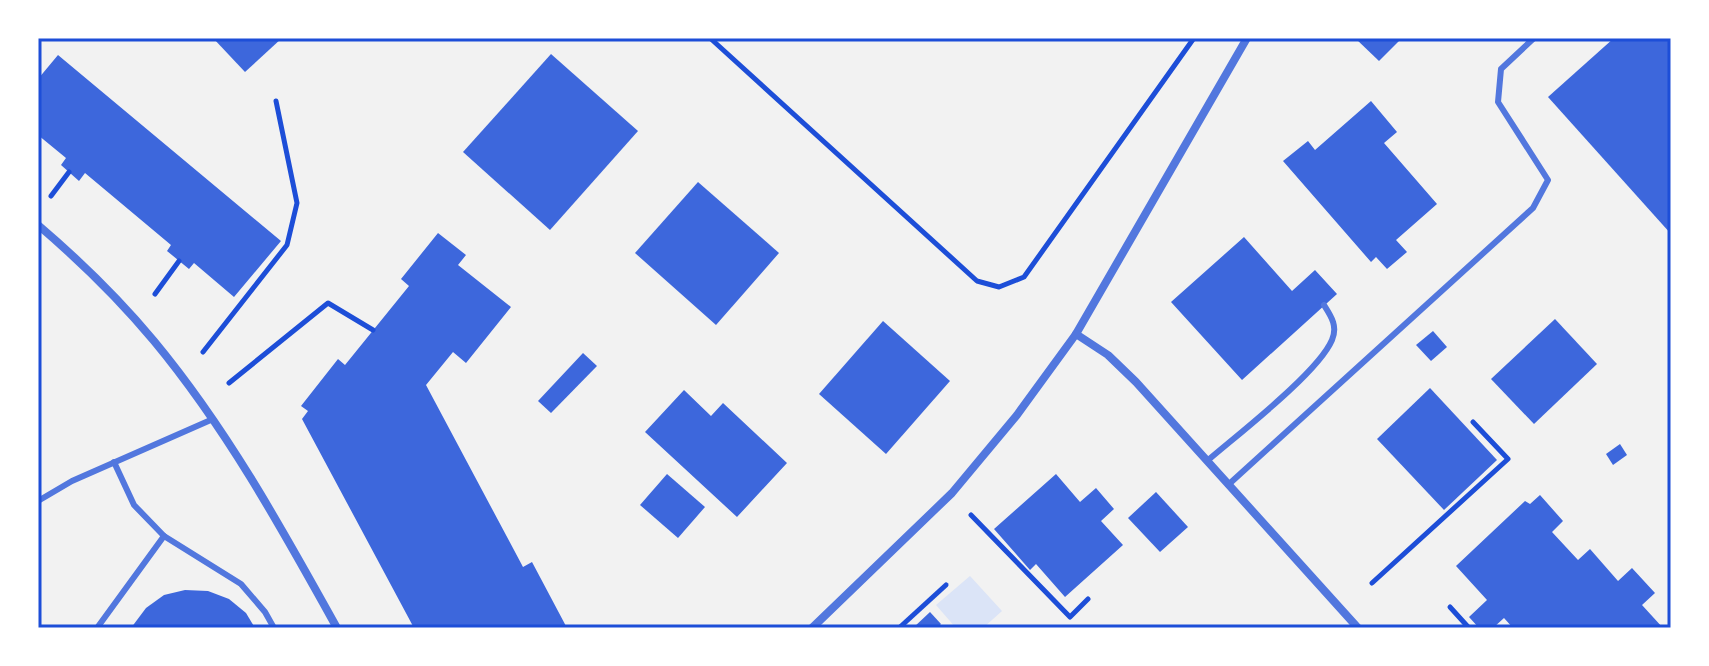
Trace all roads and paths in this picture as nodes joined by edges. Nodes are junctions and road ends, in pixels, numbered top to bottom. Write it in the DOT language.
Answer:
graph roads {
  1 [pos="710,38"];
  2 [pos="1194,38"];
  3 [pos="1247,38"];
  4 [pos="1534,38"];
  5 [pos="276,101"];
  6 [pos="69,172"];
  7 [pos="51,196"];
  8 [pos="38,225"];
  9 [pos="179,261"];
  10 [pos="155,294"];
  11 [pos="1324,305"];
  12 [pos="373,330"];
  13 [pos="1076,334"];
  14 [pos="203,352"];
  15 [pos="229,383"];
  16 [pos="213,419"];
  17 [pos="1473,422"];
  18 [pos="1207,461"];
  19 [pos="114,462"];
  20 [pos="1228,485"];
  21 [pos="38,501"];
  22 [pos="971,515"];
  23 [pos="164,536"];
  24 [pos="1372,583"];
  25 [pos="946,585"];
  26 [pos="1088,599"];
  27 [pos="1450,607"];
  28 [pos="97,628"];
  29 [pos="274,628"];
  30 [pos="337,628"];
  31 [pos="812,628"];
  32 [pos="899,628"];
  33 [pos="1358,628"];
  34 [pos="1469,628"];
  1 -- 2 [label="path"];
  3 -- 13 [label="street"];
  4 -- 20 [label="lane"];
  5 -- 14 [label="path"];
  6 -- 7 [label="path"];
  8 -- 16 [label="street"];
  9 -- 10 [label="path"];
  11 -- 18 [label="lane"];
  12 -- 15 [label="path"];
  13 -- 18 [label="street"];
  13 -- 31 [label="street"];
  16 -- 19 [label="lane"];
  16 -- 30 [label="street"];
  17 -- 24 [label="path"];
  18 -- 20 [label="street"];
  19 -- 21 [label="lane"];
  19 -- 23 [label="lane"];
  20 -- 33 [label="street"];
  22 -- 26 [label="path"];
  23 -- 28 [label="lane"];
  23 -- 29 [label="lane"];
  25 -- 32 [label="path"];
  27 -- 34 [label="path"];
}
